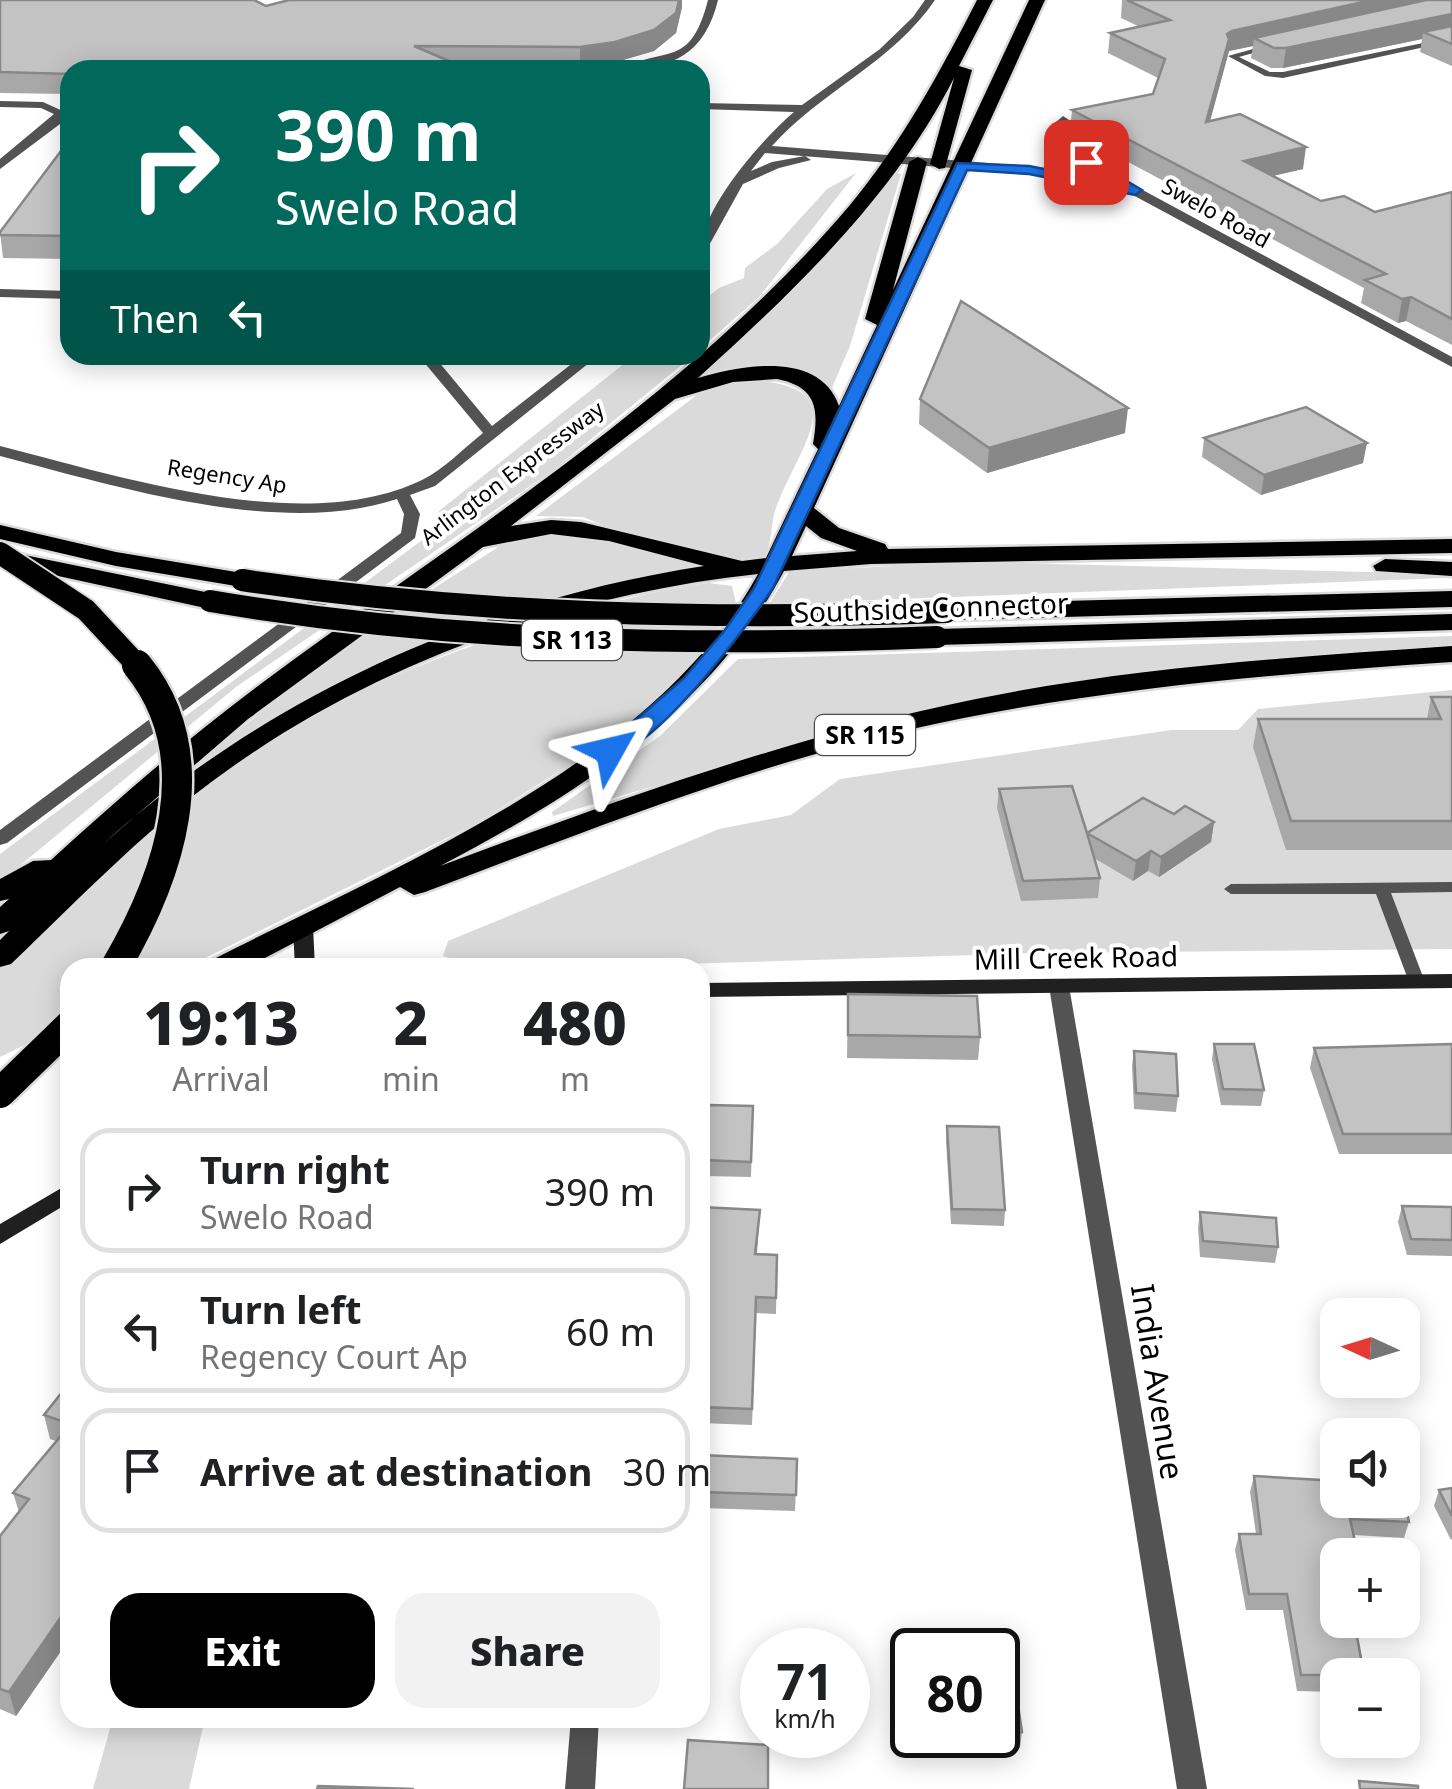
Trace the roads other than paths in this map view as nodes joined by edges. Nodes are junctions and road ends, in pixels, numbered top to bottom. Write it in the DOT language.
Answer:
graph roads {
  1 [pos="713,0"];
  2 [pos="930,0"];
  3 [pos="985,0"];
  4 [pos="1037,0"];
  5 [pos="977,18"];
  6 [pos="1452,39"];
  7 [pos="1276,44"];
  8 [pos="660,60"];
  9 [pos="0,104"];
  10 [pos="710,106"];
  11 [pos="804,108"];
  12 [pos="60,113"];
  13 [pos="60,115"];
  14 [pos="1063,120"];
  15 [pos="788,122"];
  16 [pos="760,148"];
  17 [pos="836,155"];
  18 [pos="892,160"];
  19 [pos="928,163"];
  20 [pos="0,165"];
  21 [pos="962,166"];
  22 [pos="732,186"];
  23 [pos="1135,190"];
  24 [pos="710,229"];
  25 [pos="0,293"];
  26 [pos="60,295"];
  27 [pos="710,354"];
  28 [pos="1452,362"];
  29 [pos="433,365"];
  30 [pos="580,365"];
  31 [pos="697,365"];
  32 [pos="859,385"];
  33 [pos="640,414"];
  34 [pos="492,435"];
  35 [pos="0,451"];
  36 [pos="817,476"];
  37 [pos="402,494"];
  38 [pos="802,510"];
  39 [pos="0,532"];
  40 [pos="1452,546"];
  41 [pos="934,554"];
  42 [pos="1082,554"];
  43 [pos="0,555"];
  44 [pos="776,565"];
  45 [pos="1452,569"];
  46 [pos="422,578"];
  47 [pos="1452,600"];
  48 [pos="1452,622"];
  49 [pos="941,625"];
  50 [pos="1452,654"];
  51 [pos="145,790"];
  52 [pos="0,839"];
  53 [pos="1452,887"];
  54 [pos="1231,889"];
  55 [pos="1382,889"];
  56 [pos="0,892"];
  57 [pos="0,924"];
  58 [pos="303,926"];
  59 [pos="0,957"];
  60 [pos="122,958"];
  61 [pos="241,958"];
  62 [pos="304,958"];
  63 [pos="1452,981"];
  64 [pos="1417,982"];
  65 [pos="1059,986"];
  66 [pos="710,990"];
  67 [pos="60,1035"];
  68 [pos="60,1049"];
  69 [pos="0,1079"];
  70 [pos="0,1093"];
  71 [pos="60,1197"];
  72 [pos="0,1235"];
  73 [pos="583,1728"];
  74 [pos="580,1789"];
  75 [pos="1192,1789"];
  1 -- 8 [label="street"];
  2 -- 11 [label="street"];
  3 -- 5 [label="highway, Arlington Expressway"];
  4 -- 21 [label="highway"];
  5 -- 18 [label="highway, Arlington Expressway"];
  5 -- 19 [label="highway"];
  6 -- 7 [label="lane"];
  9 -- 12 [label="street"];
  10 -- 11 [label="street"];
  11 -- 15 [label="street"];
  13 -- 20 [label="street"];
  14 -- 23 [label="street"];
  15 -- 16 [label="street"];
  15 -- 17 [label="street"];
  16 -- 17 [label="street, Swelo Road"];
  16 -- 22 [label="street"];
  17 -- 18 [label="street, Swelo Road"];
  17 -- 22 [label="street"];
  18 -- 19 [label="street, Swelo Road"];
  18 -- 27 [label="highway, Arlington Expressway"];
  19 -- 21 [label="street, Swelo Road"];
  19 -- 32 [label="highway"];
  21 -- 23 [label="street, Swelo Road"];
  21 -- 32 [label="highway"];
  22 -- 24 [label="street"];
  23 -- 28 [label="street, Swelo Road"];
  25 -- 26 [label="street"];
  29 -- 34 [label="street"];
  30 -- 34 [label="street, Regency Ap"];
  31 -- 33 [label="highway, Arlington Expressway"];
  32 -- 36 [label="highway"];
  33 -- 36 [label="highway"];
  33 -- 46 [label="highway, Arlington Expressway"];
  34 -- 37 [label="street, Regency Ap"];
  35 -- 37 [label="street, Regency Ap"];
  36 -- 38 [label="highway"];
  37 -- 52 [label="street"];
  38 -- 41 [label="highway"];
  38 -- 44 [label="highway"];
  39 -- 49 [label="highway, Southside Connector / SR 113, bridge"];
  40 -- 42 [label="highway"];
  41 -- 42 [label="highway"];
  41 -- 44 [label="highway"];
  42 -- 45 [label="highway"];
  43 -- 49 [label="highway, Southside Connector / SR 113, bridge"];
  43 -- 60 [label="highway, bridge"];
  44 -- 46 [label="highway"];
  44 -- 58 [label="highway"];
  44 -- 59 [label="highway"];
  46 -- 51 [label="highway, Arlington Expressway"];
  47 -- 49 [label="highway, Southside Connector / SR 113"];
  48 -- 49 [label="highway, Southside Connector / SR 113"];
  50 -- 58 [label="highway, SR 115"];
  51 -- 56 [label="highway"];
  51 -- 57 [label="highway, Arlington Expressway"];
  53 -- 55 [label="lane"];
  54 -- 55 [label="lane"];
  55 -- 64 [label="lane"];
  58 -- 61 [label="highway, SR 115"];
  58 -- 62 [label="street"];
  63 -- 64 [label="street, Mill Creek Road"];
  64 -- 65 [label="street, Mill Creek Road"];
  65 -- 66 [label="street, Mill Creek Road"];
  65 -- 75 [label="street, India Avenue"];
  67 -- 70 [label="highway, bridge"];
  68 -- 69 [label="highway"];
  71 -- 72 [label="street"];
  73 -- 74 [label="street"];
}
